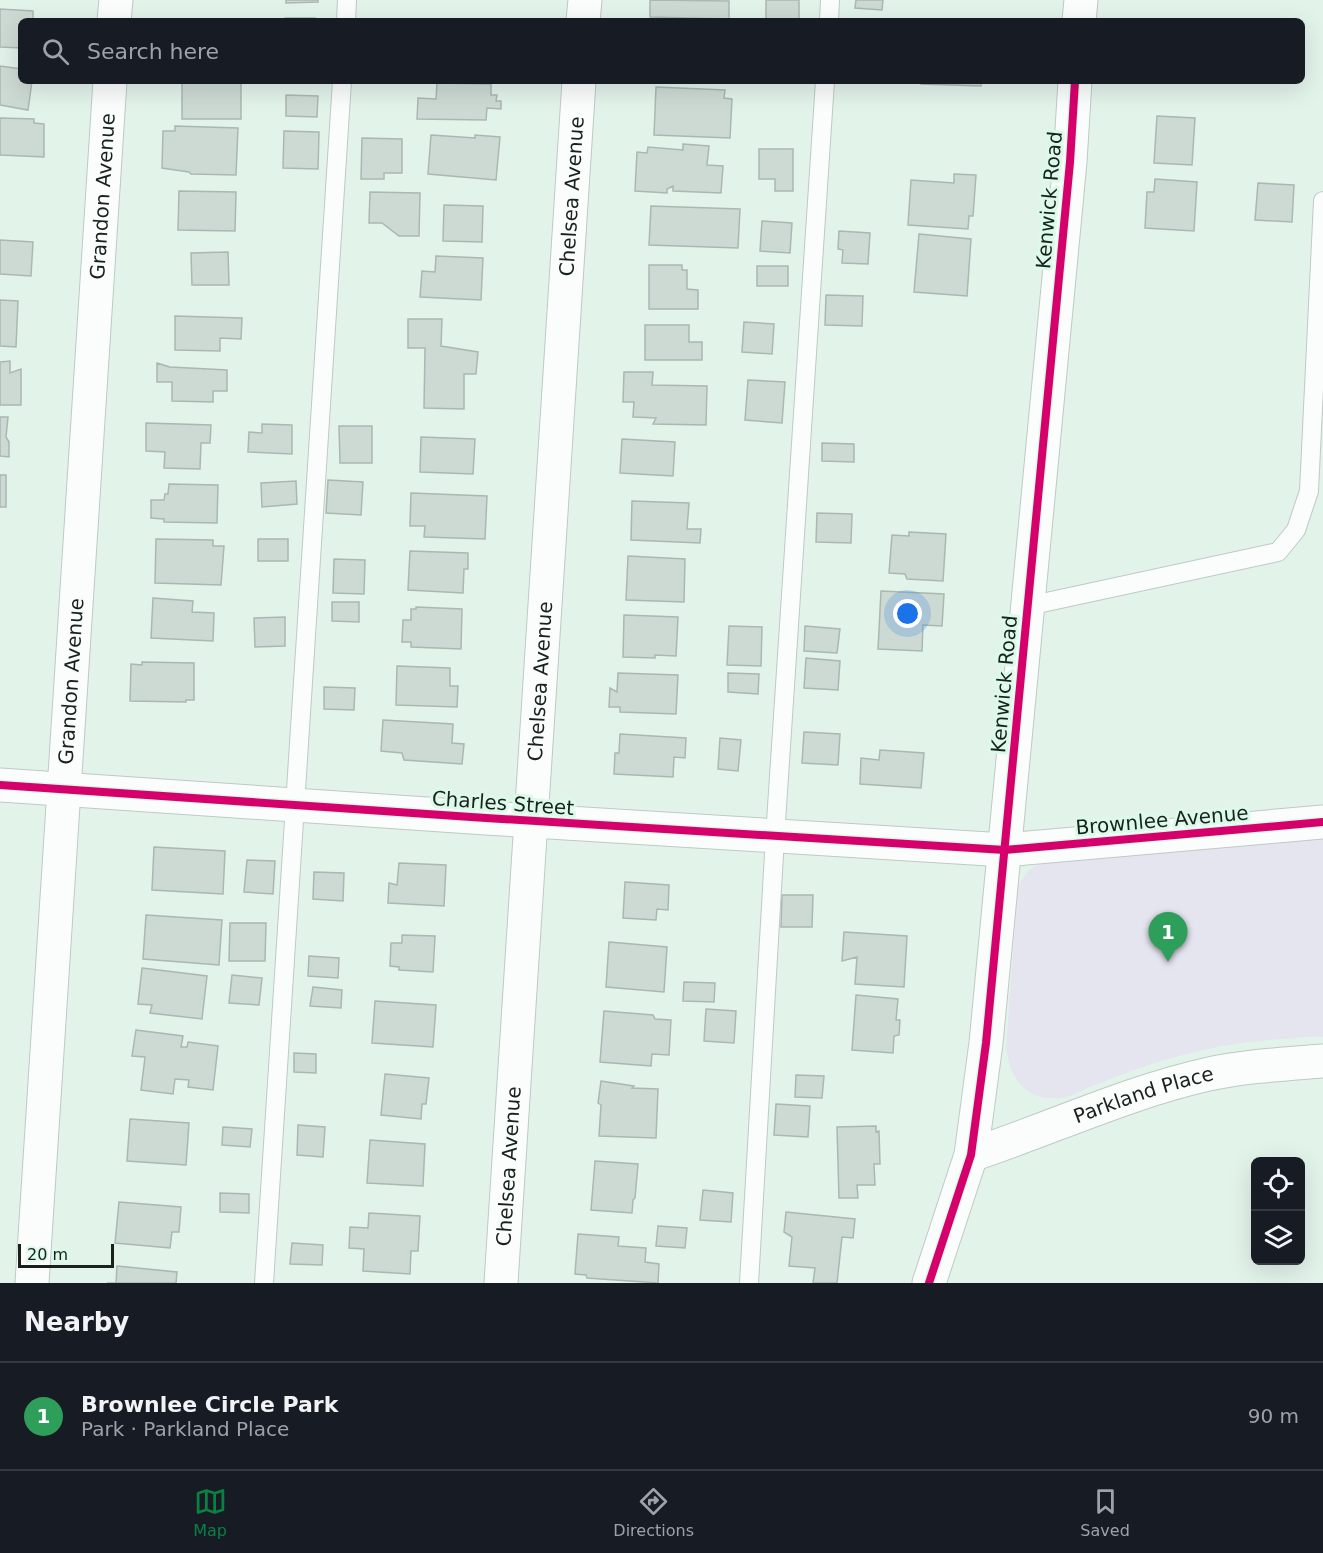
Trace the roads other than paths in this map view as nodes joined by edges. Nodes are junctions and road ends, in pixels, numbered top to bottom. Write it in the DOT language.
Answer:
graph roads {
  1 [pos="116,0"];
  2 [pos="347,0"];
  3 [pos="585,0"];
  4 [pos="830,0"];
  5 [pos="1081,0"];
  6 [pos="114,18"];
  7 [pos="346,18"];
  8 [pos="583,18"];
  9 [pos="829,18"];
  10 [pos="1079,18"];
  11 [pos="110,84"];
  12 [pos="342,84"];
  13 [pos="579,84"];
  14 [pos="825,84"];
  15 [pos="1075,84"];
  16 [pos="1323,201"];
  17 [pos="1028,606"];
  18 [pos="0,785"];
  19 [pos="64,789"];
  20 [pos="295,805"];
  21 [pos="531,821"];
  22 [pos="1323,822"];
  23 [pos="775,837"];
  24 [pos="1005,850"];
  25 [pos="1323,1061"];
  26 [pos="971,1155"];
  27 [pos="32,1283"];
  28 [pos="264,1283"];
  29 [pos="501,1283"];
  30 [pos="749,1283"];
  31 [pos="929,1283"];
  1 -- 6 [label="street"];
  2 -- 7 [label="lane"];
  3 -- 8 [label="street"];
  4 -- 9 [label="lane"];
  5 -- 10 [label="street"];
  11 -- 19 [label="street, Grandon Avenue"];
  12 -- 20 [label="lane"];
  13 -- 21 [label="street, Chelsea Avenue"];
  14 -- 23 [label="lane"];
  15 -- 17 [label="street, Kenwick Road"];
  16 -- 17 [label="lane"];
  17 -- 24 [label="street, Kenwick Road"];
  18 -- 19 [label="street, Charles Street"];
  19 -- 20 [label="street, Charles Street"];
  19 -- 27 [label="street, Grandon Avenue"];
  20 -- 21 [label="street, Charles Street"];
  20 -- 28 [label="lane"];
  21 -- 23 [label="street, Charles Street"];
  21 -- 29 [label="street, Chelsea Avenue"];
  22 -- 24 [label="street, Brownlee Avenue"];
  23 -- 24 [label="street, Charles Street"];
  23 -- 30 [label="lane"];
  24 -- 26 [label="street, Kenwick Road"];
  25 -- 26 [label="street, Parkland Place"];
  26 -- 31 [label="street, Kenwick Road"];
}
